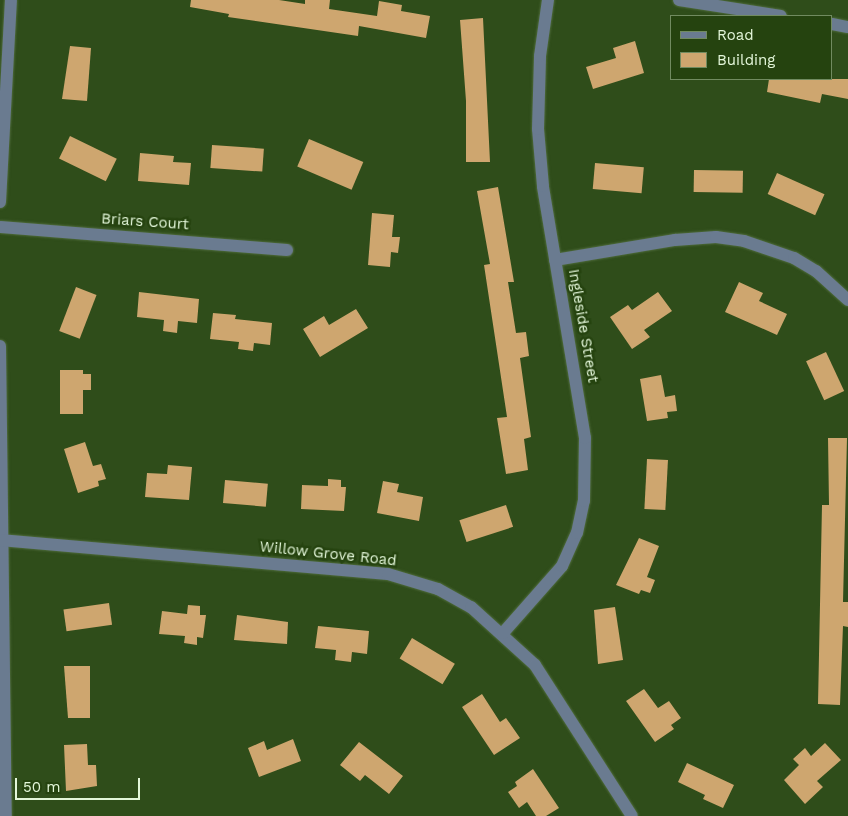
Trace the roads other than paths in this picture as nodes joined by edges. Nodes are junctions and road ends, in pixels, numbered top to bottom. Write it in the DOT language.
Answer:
graph roads {
  1 [pos="11,0"];
  2 [pos="548,0"];
  3 [pos="679,0"];
  4 [pos="776,15"];
  5 [pos="833,24"];
  6 [pos="848,27"];
  7 [pos="0,202"];
  8 [pos="0,227"];
  9 [pos="287,250"];
  10 [pos="555,260"];
  11 [pos="848,300"];
  12 [pos="0,346"];
  13 [pos="1,541"];
  14 [pos="503,633"];
  15 [pos="6,816"];
  16 [pos="632,816"];
  1 -- 7 [label="street"];
  2 -- 10 [label="street, Ingleside Street"];
  3 -- 4 [label="street"];
  5 -- 6 [label="street"];
  8 -- 9 [label="street, Briars Court"];
  10 -- 11 [label="street"];
  10 -- 14 [label="street, Ingleside Street"];
  12 -- 13 [label="street"];
  13 -- 14 [label="street, Willow Grove Road"];
  13 -- 15 [label="street"];
  14 -- 16 [label="street, Willow Grove Road"];
}
